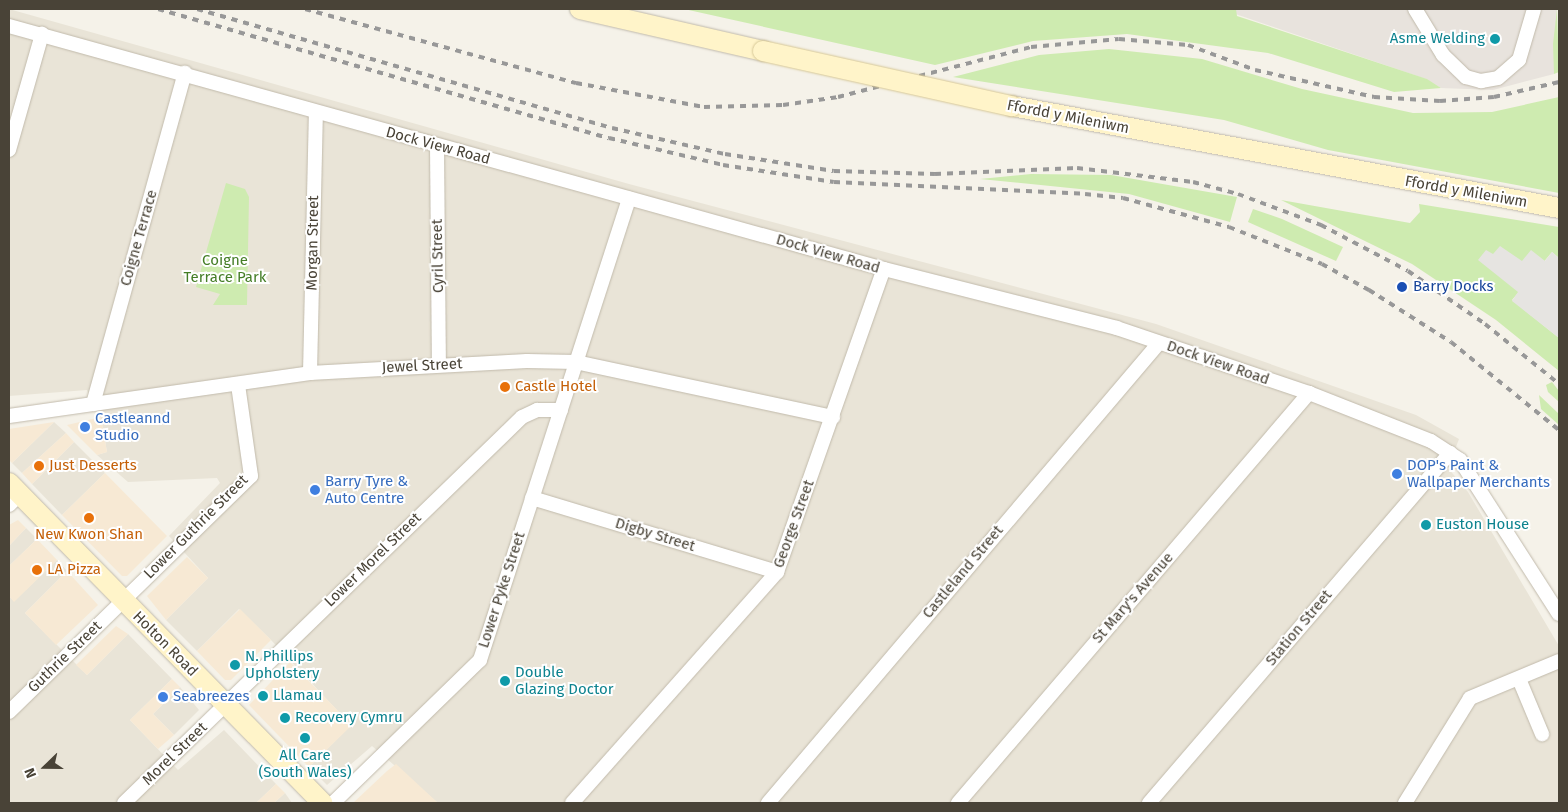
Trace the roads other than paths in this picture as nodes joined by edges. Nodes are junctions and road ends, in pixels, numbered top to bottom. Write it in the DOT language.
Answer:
graph roads {
  1 [pos="580,9"];
  2 [pos="1415,9"];
  3 [pos="1534,9"];
  4 [pos="9,26"];
  5 [pos="42,34"];
  6 [pos="185,73"];
  7 [pos="316,112"];
  8 [pos="437,146"];
  9 [pos="9,150"];
  10 [pos="629,198"];
  11 [pos="1559,208"];
  12 [pos="884,269"];
  13 [pos="1159,343"];
  14 [pos="576,362"];
  15 [pos="439,365"];
  16 [pos="310,373"];
  17 [pos="238,385"];
  18 [pos="1309,393"];
  19 [pos="93,404"];
  20 [pos="561,410"];
  21 [pos="9,416"];
  22 [pos="833,418"];
  23 [pos="1450,453"];
  24 [pos="12,494"];
  25 [pos="532,498"];
  26 [pos="777,572"];
  27 [pos="122,602"];
  28 [pos="1559,614"];
  29 [pos="1559,661"];
  30 [pos="1519,679"];
  31 [pos="226,705"];
  32 [pos="9,712"];
  33 [pos="1542,734"];
  34 [pos="124,803"];
  35 [pos="322,803"];
  36 [pos="333,803"];
  37 [pos="572,803"];
  38 [pos="768,803"];
  39 [pos="958,803"];
  40 [pos="1149,803"];
  41 [pos="1405,803"];
  1 -- 11 [label="street, Ffordd y Mileniwm, bridge"];
  2 -- 3 [label="street"];
  4 -- 5 [label="street, Dock View Road"];
  5 -- 6 [label="street, Dock View Road"];
  5 -- 9 [label="street"];
  6 -- 7 [label="street, Dock View Road"];
  6 -- 19 [label="street, Coigne Terrace"];
  7 -- 8 [label="street, Dock View Road"];
  7 -- 16 [label="street, Morgan Street"];
  8 -- 10 [label="street, Dock View Road"];
  8 -- 15 [label="street, Cyril Street"];
  10 -- 12 [label="street, Dock View Road"];
  10 -- 14 [label="street, Lower Pyke Street"];
  12 -- 13 [label="street, Dock View Road"];
  12 -- 22 [label="street, George Street"];
  13 -- 18 [label="street, Dock View Road"];
  13 -- 38 [label="street, Castleland Street"];
  14 -- 15 [label="street, Jewel Street"];
  14 -- 20 [label="street, Lower Pyke Street"];
  14 -- 22 [label="street, Jewel Street"];
  15 -- 16 [label="street, Jewel Street"];
  16 -- 17 [label="street, Jewel Street"];
  17 -- 19 [label="street, Jewel Street"];
  17 -- 27 [label="street, Lower Guthrie Street"];
  18 -- 23 [label="street, Dock View Road"];
  18 -- 39 [label="street, St Mary's Avenue"];
  19 -- 21 [label="street, Jewel Street"];
  20 -- 25 [label="street, Lower Pyke Street"];
  20 -- 31 [label="street, Lower Morel Street"];
  22 -- 26 [label="street, George Street"];
  23 -- 28 [label="street, Dock View Road"];
  23 -- 40 [label="street, Station Street"];
  24 -- 27 [label="street, Holton Road"];
  25 -- 26 [label="street, Digby Street"];
  25 -- 36 [label="street, Lower Pyke Street"];
  26 -- 37 [label="street, George Street"];
  27 -- 31 [label="street, Holton Road"];
  27 -- 32 [label="street, Guthrie Street"];
  29 -- 30 [label="street"];
  30 -- 33 [label="street"];
  30 -- 41 [label="street"];
  31 -- 34 [label="street, Morel Street"];
  31 -- 35 [label="street, Holton Road"];
}
